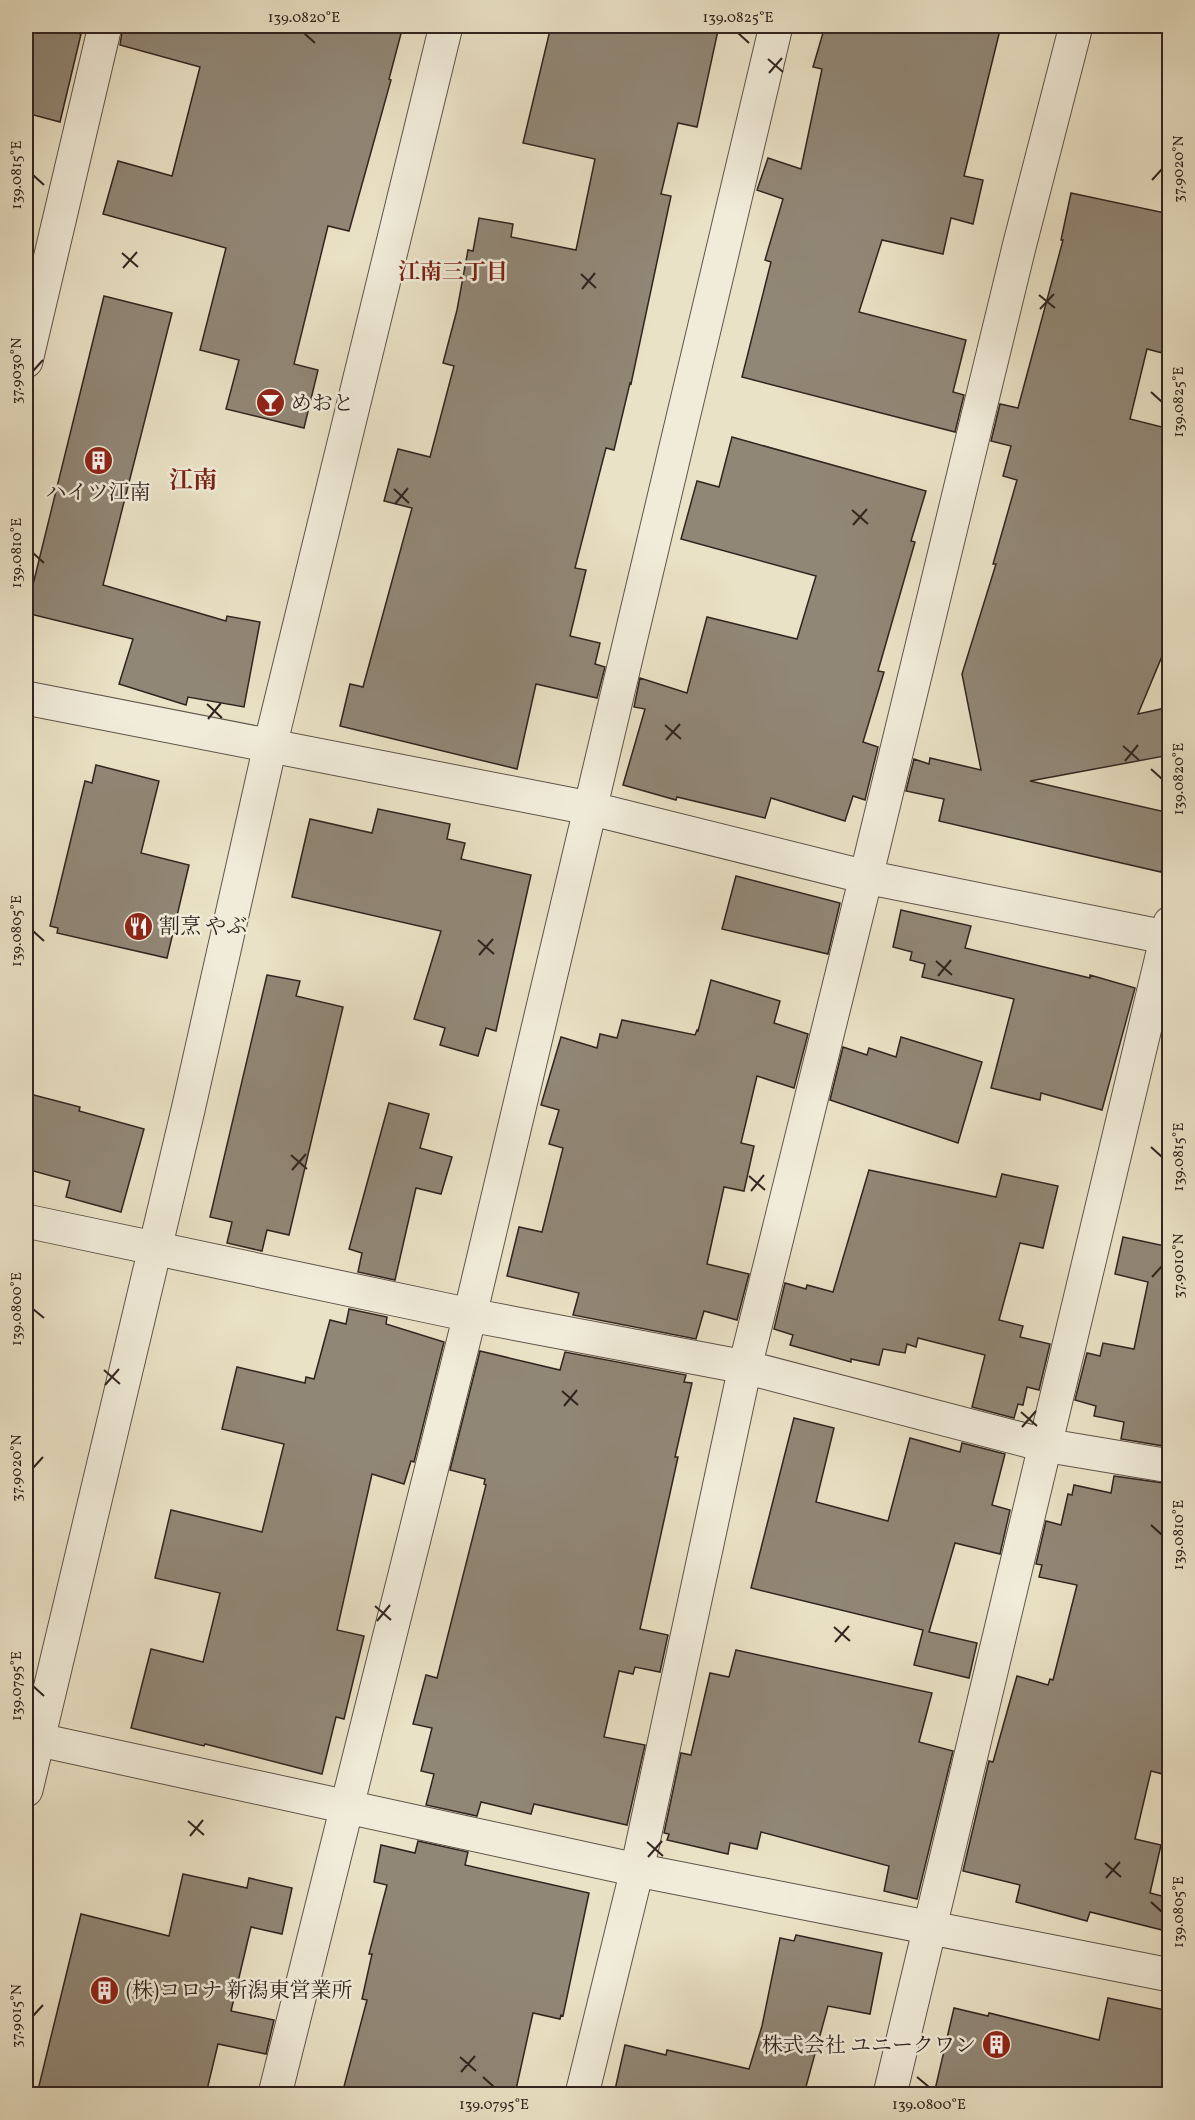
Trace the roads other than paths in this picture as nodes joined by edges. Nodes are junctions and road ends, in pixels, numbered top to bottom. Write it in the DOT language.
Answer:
graph roads {
  1 [pos="105,26"];
  2 [pos="446,26"];
  3 [pos="776,26"];
  4 [pos="1076,26"];
  5 [pos="26,362"];
  6 [pos="26,698"];
  7 [pos="270,746"];
  8 [pos="589,808"];
  9 [pos="866,877"];
  10 [pos="1168,933"];
  11 [pos="26,1221"];
  12 [pos="155,1247"];
  13 [pos="470,1315"];
  14 [pos="745,1368"];
  15 [pos="1044,1445"];
  16 [pos="1170,1466"];
  17 [pos="32,1739"];
  18 [pos="26,1790"];
  19 [pos="347,1808"];
  20 [pos="637,1870"];
  21 [pos="929,1926"];
  22 [pos="1170,1975"];
  23 [pos="275,2094"];
  24 [pos="582,2094"];
  25 [pos="890,2094"];
  1 -- 5 [label="street"];
  2 -- 7 [label="street"];
  3 -- 8 [label="street"];
  4 -- 9 [label="street"];
  6 -- 7 [label="street"];
  7 -- 8 [label="street"];
  7 -- 12 [label="street"];
  8 -- 9 [label="street"];
  8 -- 13 [label="street"];
  9 -- 10 [label="street"];
  9 -- 14 [label="street"];
  10 -- 15 [label="street"];
  11 -- 12 [label="street"];
  12 -- 13 [label="street"];
  12 -- 17 [label="street"];
  13 -- 14 [label="street"];
  13 -- 19 [label="street"];
  14 -- 15 [label="street"];
  14 -- 20 [label="street"];
  15 -- 16 [label="street"];
  15 -- 21 [label="street"];
  17 -- 18 [label="street"];
  17 -- 19 [label="street"];
  19 -- 20 [label="street"];
  19 -- 23 [label="street"];
  20 -- 21 [label="street"];
  20 -- 24 [label="street"];
  21 -- 22 [label="street"];
  21 -- 25 [label="street"];
}
